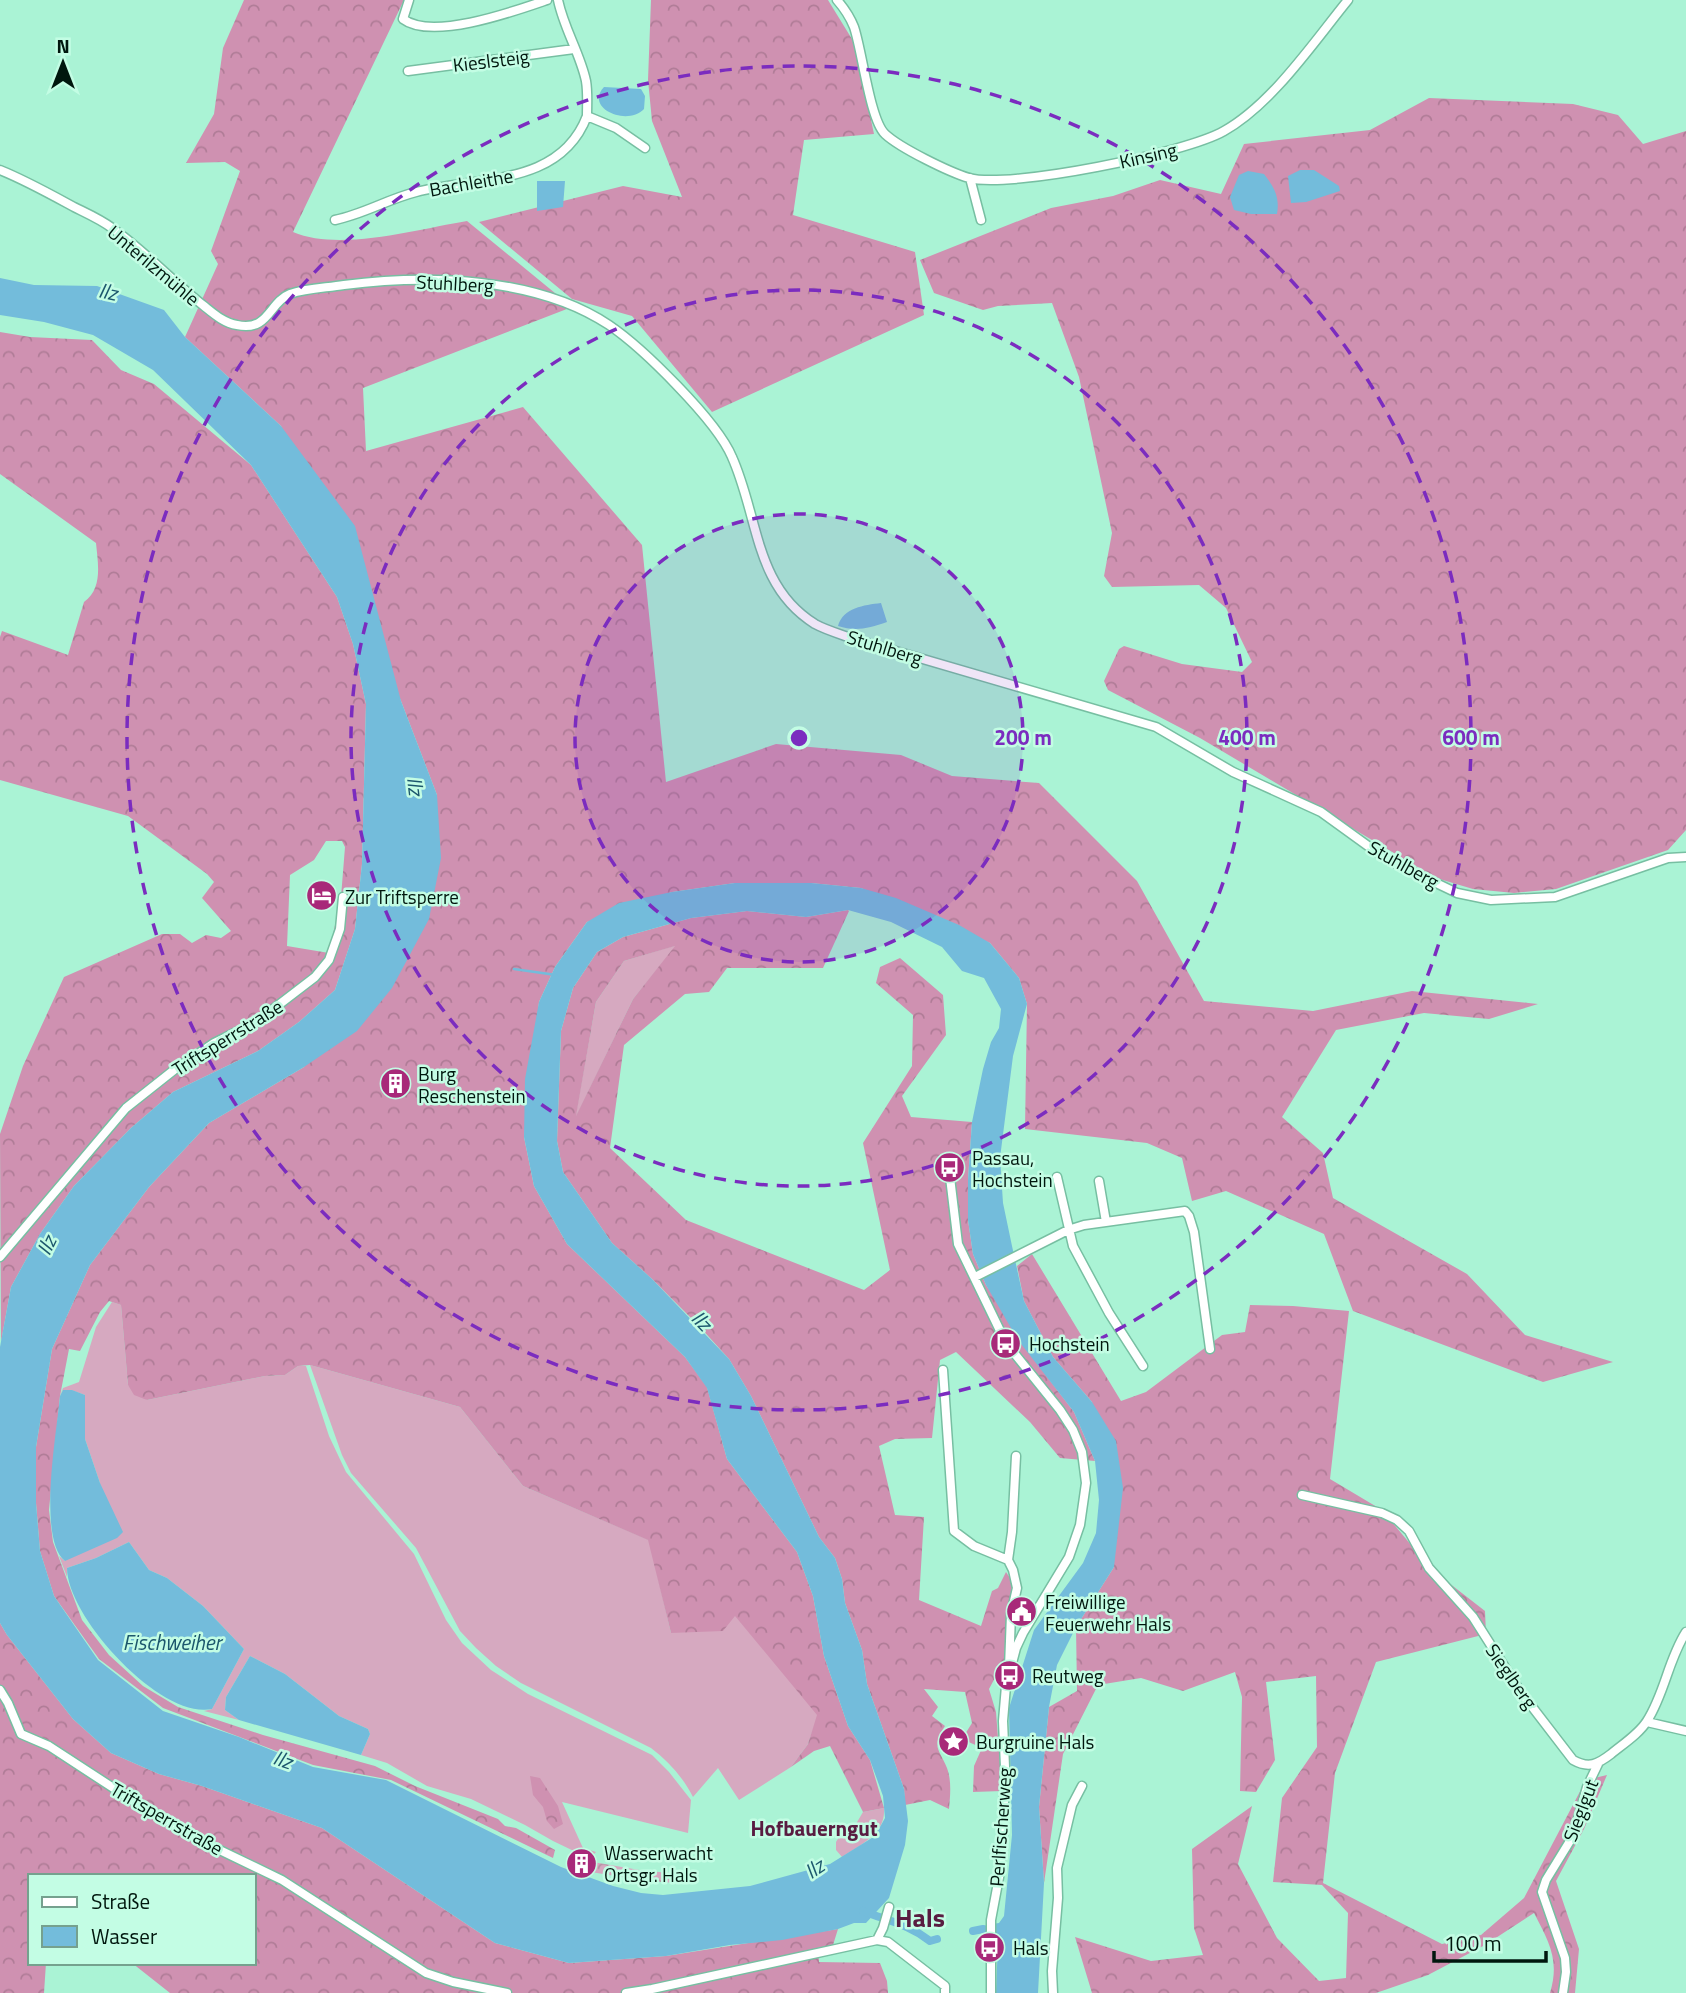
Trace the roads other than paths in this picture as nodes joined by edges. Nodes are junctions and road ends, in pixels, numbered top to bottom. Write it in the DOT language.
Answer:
graph roads {
  1 [pos="409,0"];
  2 [pos="547,0"];
  3 [pos="558,0"];
  4 [pos="837,0"];
  5 [pos="1348,0"];
  6 [pos="574,49"];
  7 [pos="408,71"];
  8 [pos="586,116"];
  9 [pos="645,148"];
  10 [pos="0,170"];
  11 [pos="970,178"];
  12 [pos="335,220"];
  13 [pos="981,220"];
  14 [pos="232,324"];
  15 [pos="1686,857"];
  16 [pos="343,897"];
  17 [pos="949,1169"];
  18 [pos="1057,1177"];
  19 [pos="1099,1181"];
  20 [pos="1106,1222"];
  21 [pos="1068,1230"];
  22 [pos="0,1257"];
  23 [pos="978,1275"];
  24 [pos="1210,1349"];
  25 [pos="1143,1366"];
  26 [pos="943,1370"];
  27 [pos="1016,1456"];
  28 [pos="1302,1495"];
  29 [pos="1008,1560"];
  30 [pos="1686,1632"];
  31 [pos="1009,1675"];
  32 [pos="0,1690"];
  33 [pos="1647,1722"];
  34 [pos="1686,1731"];
  35 [pos="1598,1764"];
  36 [pos="1082,1786"];
  37 [pos="888,1911"];
  38 [pos="877,1940"];
  39 [pos="945,1989"];
  40 [pos="507,1993"];
  41 [pos="626,1993"];
  42 [pos="991,1993"];
  43 [pos="1053,1993"];
  44 [pos="1563,1993"];
  1 -- 2 [label="street, Kieslsteig"];
  3 -- 6 [label="street, Bachleithe"];
  4 -- 11 [label="street, Kinsing"];
  5 -- 11 [label="street, Kinsing"];
  6 -- 7 [label="street, Kieslsteig"];
  6 -- 8 [label="street, Bachleithe"];
  8 -- 9 [label="street"];
  8 -- 12 [label="street, Bachleithe"];
  10 -- 14 [label="street, Unterilzmühle"];
  11 -- 13 [label="street"];
  14 -- 15 [label="street, Stuhlberg"];
  16 -- 22 [label="street, Triftsperrstraße"];
  17 -- 23 [label="street, Perlfischerweg"];
  18 -- 21 [label="street"];
  19 -- 20 [label="street"];
  20 -- 21 [label="street"];
  20 -- 24 [label="street"];
  21 -- 23 [label="street"];
  21 -- 25 [label="street"];
  23 -- 31 [label="street, Perlfischerweg"];
  26 -- 29 [label="street"];
  27 -- 29 [label="street"];
  28 -- 35 [label="street, Sieglberg"];
  29 -- 31 [label="street"];
  30 -- 33 [label="street"];
  31 -- 42 [label="street, Perlfischerweg"];
  32 -- 40 [label="street, Triftsperrstraße"];
  33 -- 34 [label="street"];
  33 -- 35 [label="street"];
  35 -- 44 [label="street, Sieglgut"];
  36 -- 43 [label="street"];
  37 -- 38 [label="street"];
  38 -- 39 [label="street"];
  38 -- 41 [label="street"];
}
